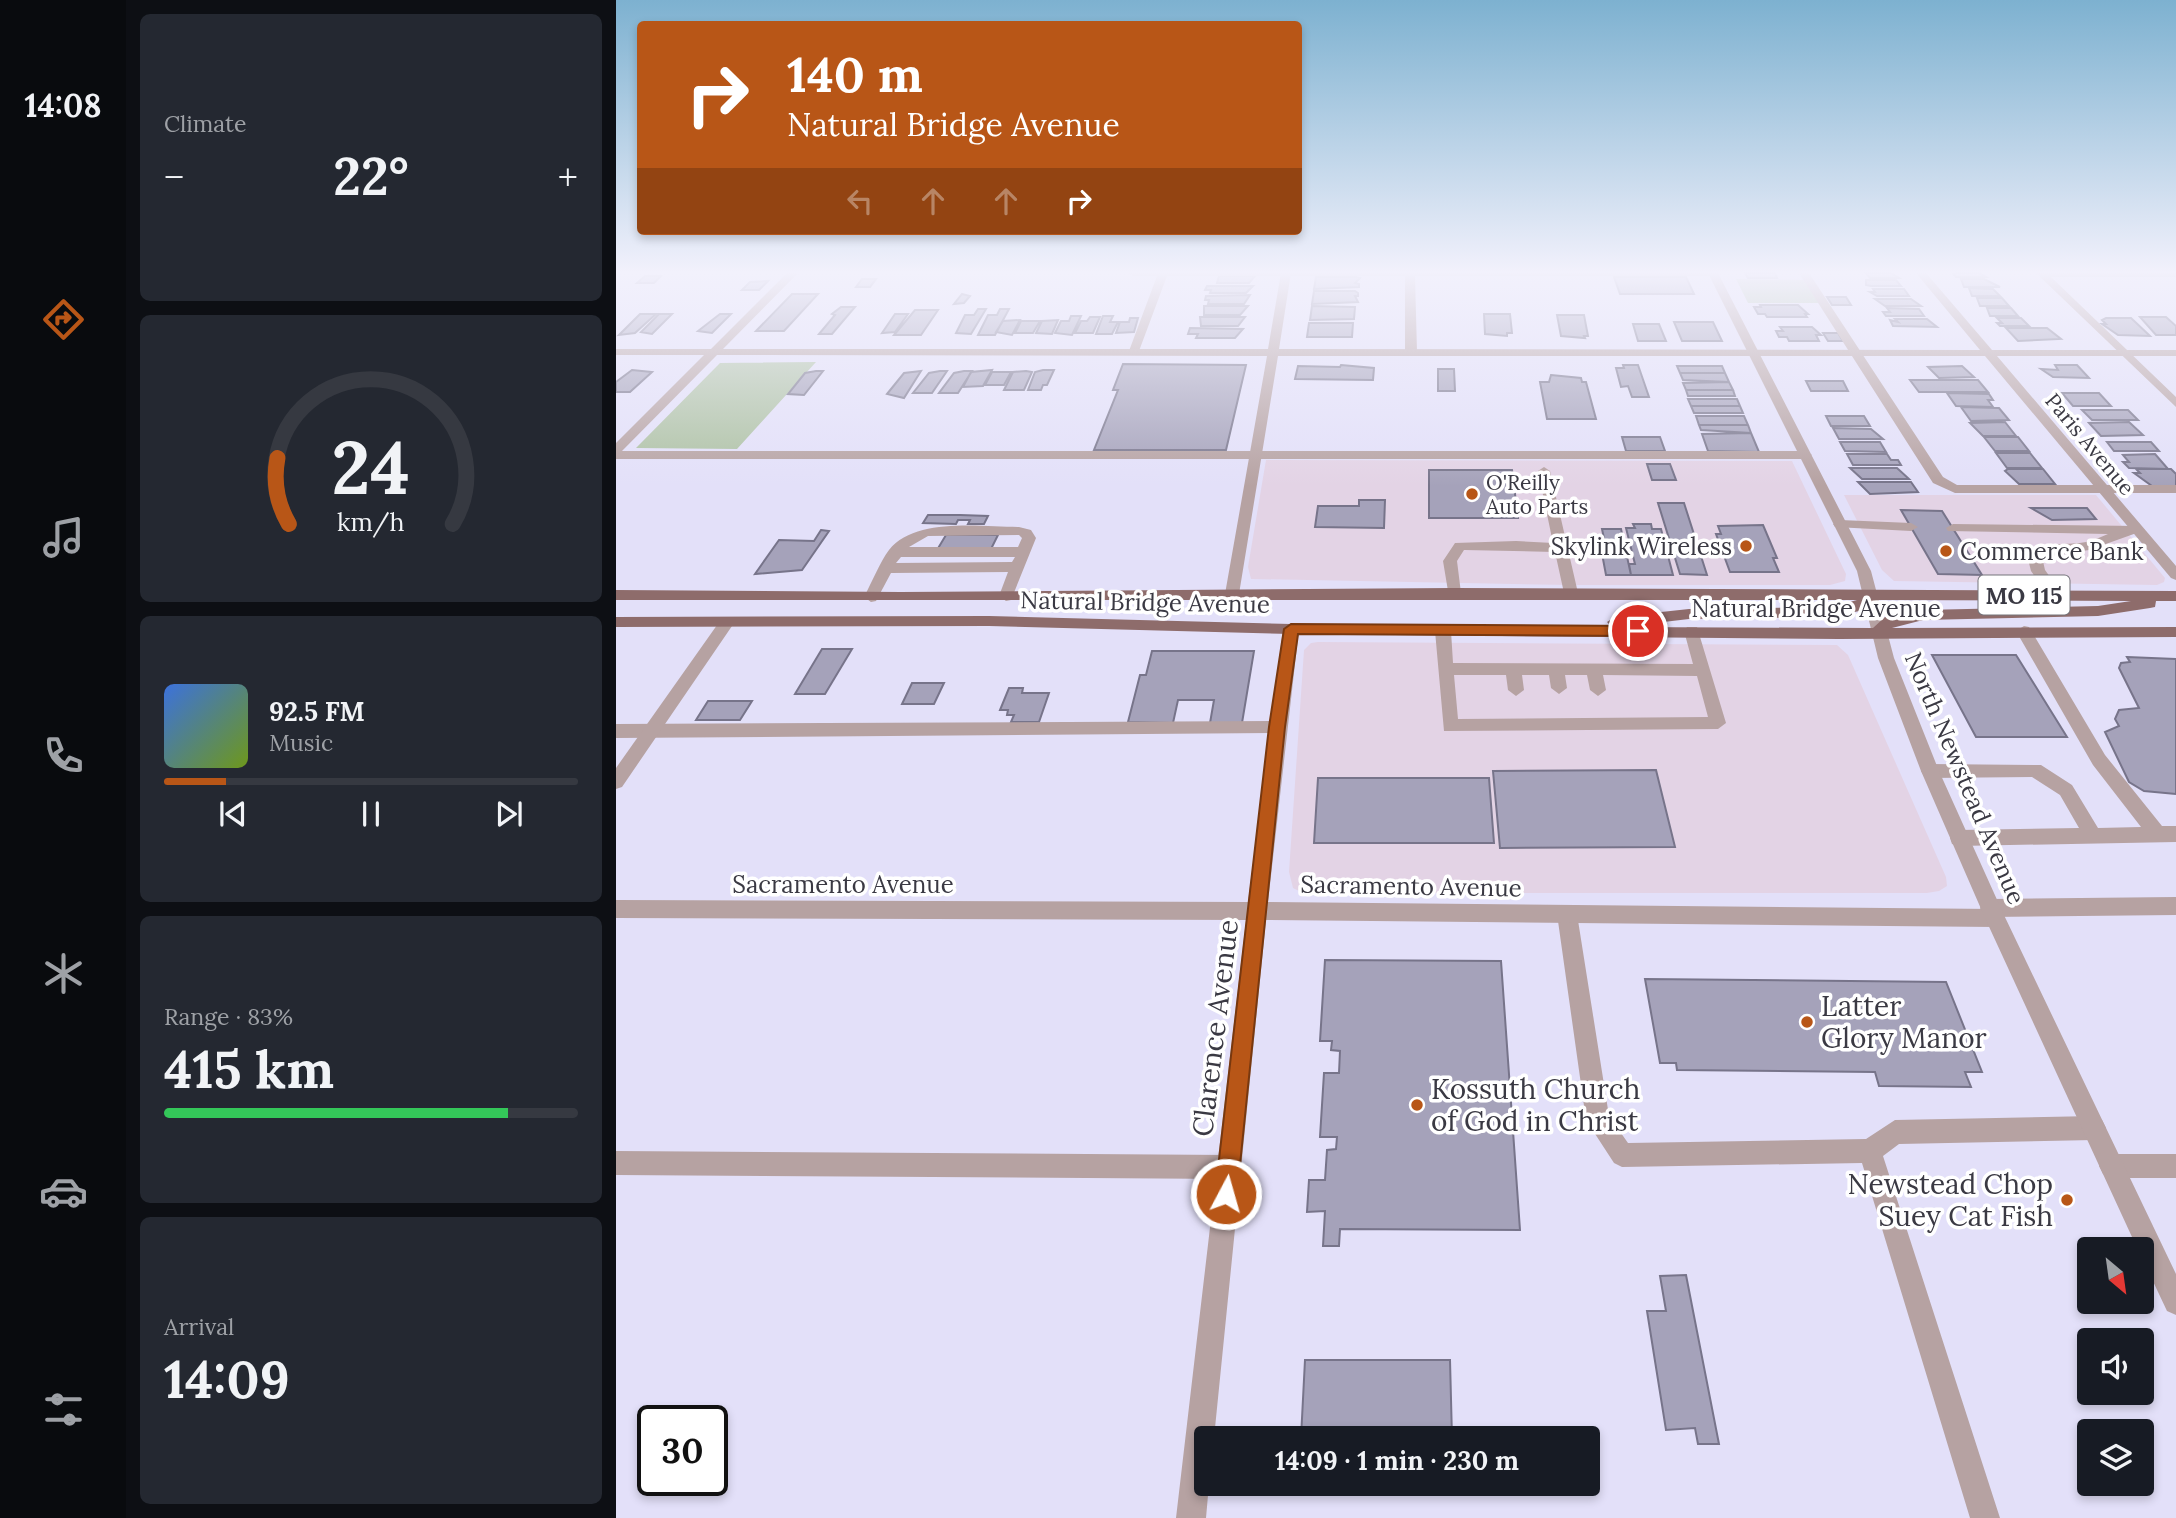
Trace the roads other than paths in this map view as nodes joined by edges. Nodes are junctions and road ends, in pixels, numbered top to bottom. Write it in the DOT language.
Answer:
graph roads {
  1 [pos="720,344"];
  2 [pos="1138,344"];
  3 [pos="1274,344"];
  4 [pos="1411,344"];
  5 [pos="1749,344"];
  6 [pos="1849,344"];
  7 [pos="1980,344"];
  8 [pos="2114,344"];
  9 [pos="713,351"];
  10 [pos="1135,351"];
  11 [pos="1273,351"];
  12 [pos="616,352"];
  13 [pos="1411,352"];
  14 [pos="1754,353"];
  15 [pos="1855,353"];
  16 [pos="1988,353"];
  17 [pos="2124,353"];
  18 [pos="2176,353"];
  19 [pos="2176,403"];
  20 [pos="616,453"];
  21 [pos="1255,454"];
  22 [pos="1806,455"];
  23 [pos="1544,471"];
  24 [pos="2103,489"];
  25 [pos="2176,489"];
  26 [pos="1840,524"];
  27 [pos="1910,527"];
  28 [pos="1953,528"];
  29 [pos="2138,530"];
  30 [pos="1561,548"];
  31 [pos="895,552"];
  32 [pos="1025,552"];
  33 [pos="1017,567"];
  34 [pos="886,568"];
  35 [pos="2176,575"];
  36 [pos="1454,593"];
  37 [pos="1571,593"];
  38 [pos="1232,594"];
  39 [pos="616,595"];
  40 [pos="1871,595"];
  41 [pos="2056,595"];
  42 [pos="1006,596"];
  43 [pos="871,597"];
  44 [pos="2176,597"];
  45 [pos="616,622"];
  46 [pos="727,622"];
  47 [pos="1291,629"];
  48 [pos="1443,631"];
  49 [pos="1556,631"];
  50 [pos="1692,631"];
  51 [pos="1879,631"];
  52 [pos="2025,631"];
  53 [pos="2176,632"];
  54 [pos="1446,668"];
  55 [pos="1513,669"];
  56 [pos="1556,669"];
  57 [pos="1594,670"];
  58 [pos="1704,670"];
  59 [pos="1559,688"];
  60 [pos="1517,690"];
  61 [pos="1598,690"];
  62 [pos="1277,727"];
  63 [pos="616,731"];
  64 [pos="652,731"];
  65 [pos="1930,771"];
  66 [pos="616,782"];
  67 [pos="2092,834"];
  68 [pos="2166,834"];
  69 [pos="1959,838"];
  70 [pos="2176,906"];
  71 [pos="616,909"];
  72 [pos="1259,911"];
  73 [pos="1992,913"];
  74 [pos="1567,914"];
  75 [pos="2094,1128"];
  76 [pos="1870,1151"];
  77 [pos="616,1163"];
  78 [pos="2111,1166"];
  79 [pos="2176,1166"];
  80 [pos="1229,1167"];
  81 [pos="2176,1302"];
  82 [pos="1191,1518"];
  83 [pos="1985,1518"];
  1 -- 9 [label="street"];
  2 -- 10 [label="street"];
  3 -- 11 [label="street"];
  4 -- 13 [label="street"];
  5 -- 14 [label="street, North Newstead Avenue"];
  6 -- 15 [label="street"];
  7 -- 16 [label="street, Paris Avenue"];
  8 -- 17 [label="street"];
  9 -- 10 [label="street"];
  9 -- 12 [label="street"];
  9 -- 20 [label="street"];
  10 -- 11 [label="street"];
  11 -- 13 [label="street"];
  11 -- 21 [label="street"];
  13 -- 14 [label="street"];
  14 -- 15 [label="street"];
  14 -- 22 [label="street, North Newstead Avenue"];
  15 -- 16 [label="street"];
  15 -- 24 [label="street"];
  16 -- 17 [label="street"];
  16 -- 24 [label="street, Paris Avenue"];
  17 -- 18 [label="street"];
  17 -- 19 [label="street"];
  20 -- 21 [label="street"];
  21 -- 22 [label="street"];
  21 -- 38 [label="street"];
  22 -- 26 [label="street, North Newstead Avenue"];
  23 -- 30 [label="street"];
  24 -- 25 [label="street"];
  24 -- 29 [label="street, Paris Avenue"];
  26 -- 27 [label="street"];
  26 -- 40 [label="street, North Newstead Avenue"];
  28 -- 29 [label="street"];
  29 -- 35 [label="street, Paris Avenue"];
  29 -- 41 [label="street"];
  30 -- 36 [label="street"];
  30 -- 37 [label="street"];
  31 -- 32 [label="street"];
  31 -- 32 [label="street"];
  31 -- 34 [label="street"];
  32 -- 33 [label="street"];
  33 -- 34 [label="street"];
  33 -- 42 [label="street"];
  34 -- 43 [label="street"];
  36 -- 37 [label="main road, Natural Bridge Avenue"];
  36 -- 38 [label="main road, Natural Bridge Avenue"];
  37 -- 40 [label="main road, Natural Bridge Avenue"];
  38 -- 42 [label="main road, Natural Bridge Avenue"];
  39 -- 43 [label="main road, Natural Bridge Avenue"];
  40 -- 41 [label="main road, Natural Bridge Avenue / MO 115"];
  40 -- 49 [label="main road"];
  40 -- 51 [label="street, North Newstead Avenue"];
  41 -- 44 [label="main road, Natural Bridge Avenue / MO 115"];
  42 -- 43 [label="main road, Natural Bridge Avenue"];
  44 -- 51 [label="main road"];
  45 -- 46 [label="main road, Natural Bridge Avenue"];
  46 -- 47 [label="main road, Natural Bridge Avenue"];
  46 -- 64 [label="street"];
  47 -- 48 [label="main road, Natural Bridge Avenue"];
  47 -- 62 [label="street, Clarence Avenue"];
  48 -- 49 [label="main road, Natural Bridge Avenue"];
  48 -- 54 [label="street"];
  49 -- 50 [label="main road, Natural Bridge Avenue"];
  50 -- 51 [label="main road, Natural Bridge Avenue"];
  50 -- 58 [label="street"];
  51 -- 52 [label="main road, Natural Bridge Avenue"];
  51 -- 65 [label="street, North Newstead Avenue"];
  52 -- 53 [label="main road, Natural Bridge Avenue"];
  52 -- 68 [label="street"];
  54 -- 55 [label="street"];
  54 -- 58 [label="street"];
  55 -- 56 [label="street"];
  55 -- 60 [label="street"];
  56 -- 57 [label="street"];
  56 -- 59 [label="street"];
  57 -- 58 [label="street"];
  57 -- 61 [label="street"];
  62 -- 64 [label="street"];
  62 -- 72 [label="street, Clarence Avenue"];
  63 -- 64 [label="street"];
  64 -- 66 [label="street"];
  65 -- 67 [label="street"];
  65 -- 69 [label="street, North Newstead Avenue"];
  67 -- 68 [label="street"];
  67 -- 69 [label="street"];
  69 -- 73 [label="street, North Newstead Avenue"];
  70 -- 73 [label="street, Sacramento Avenue"];
  71 -- 72 [label="street, Sacramento Avenue"];
  72 -- 74 [label="street, Sacramento Avenue"];
  72 -- 80 [label="street, Clarence Avenue"];
  73 -- 74 [label="street, Sacramento Avenue"];
  73 -- 75 [label="street, North Newstead Avenue"];
  74 -- 76 [label="street"];
  75 -- 76 [label="street"];
  75 -- 78 [label="street, North Newstead Avenue"];
  76 -- 83 [label="street"];
  77 -- 80 [label="street"];
  78 -- 79 [label="street"];
  78 -- 81 [label="street, North Newstead Avenue"];
  80 -- 82 [label="street, Clarence Avenue"];
}
